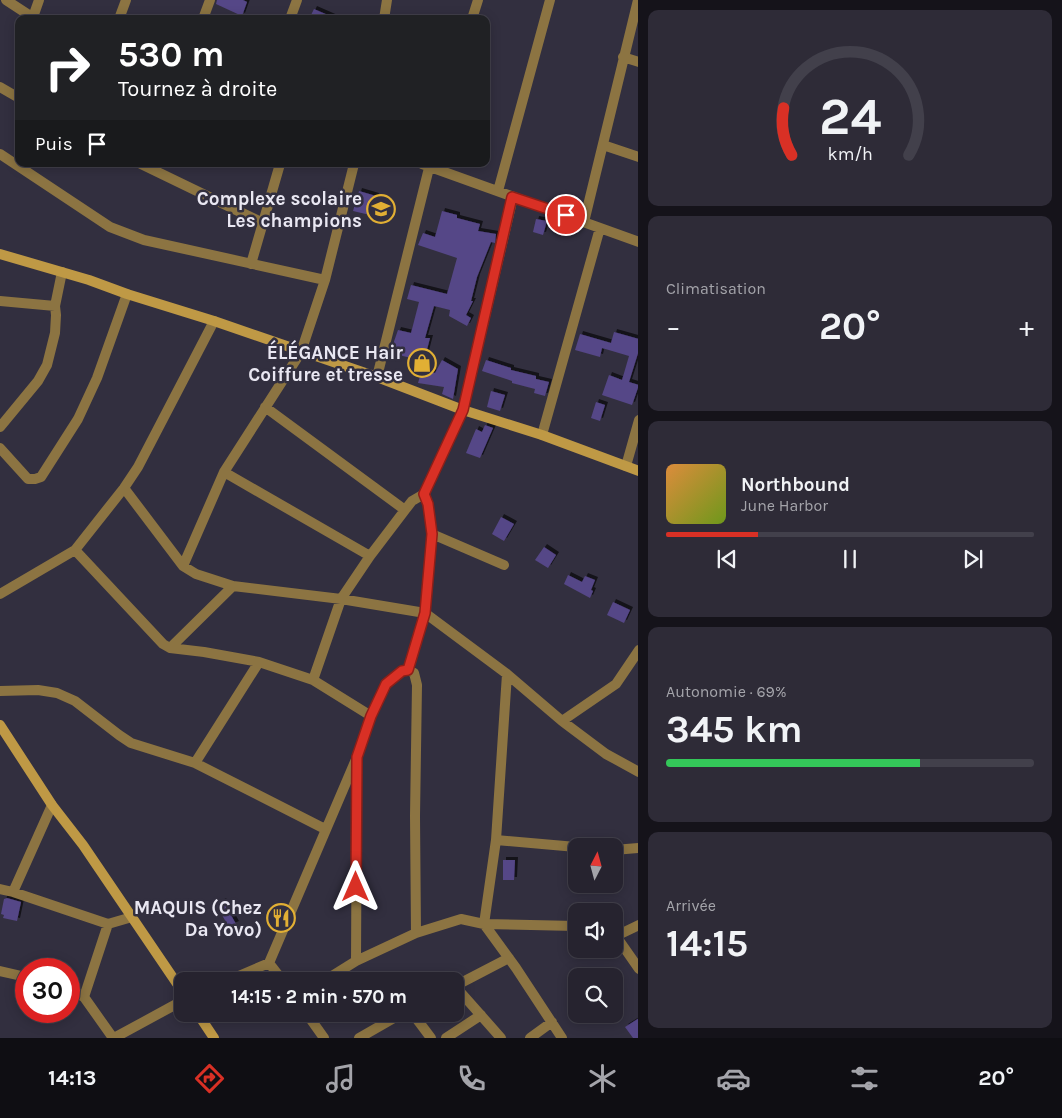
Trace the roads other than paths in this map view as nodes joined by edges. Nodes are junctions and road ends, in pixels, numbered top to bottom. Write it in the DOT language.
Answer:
graph roads {
  1 [pos="6,0"];
  2 [pos="39,0"];
  3 [pos="126,0"];
  4 [pos="210,0"];
  5 [pos="297,0"];
  6 [pos="387,0"];
  7 [pos="478,0"];
  8 [pos="550,0"];
  9 [pos="638,0"];
  10 [pos="29,15"];
  11 [pos="35,15"];
  12 [pos="120,15"];
  13 [pos="204,15"];
  14 [pos="291,15"];
  15 [pos="385,15"];
  16 [pos="473,15"];
  17 [pos="624,57"];
  18 [pos="638,62"];
  19 [pos="2,92"];
  20 [pos="15,97"];
  21 [pos="603,145"];
  22 [pos="0,154"];
  23 [pos="638,157"];
  24 [pos="15,164"];
  25 [pos="20,167"];
  26 [pos="150,167"];
  27 [pos="279,167"];
  28 [pos="353,167"];
  29 [pos="427,167"];
  30 [pos="432,167"];
  31 [pos="498,191"];
  32 [pos="512,197"];
  33 [pos="584,222"];
  34 [pos="263,223"];
  35 [pos="600,228"];
  36 [pos="638,242"];
  37 [pos="0,254"];
  38 [pos="251,264"];
  39 [pos="62,272"];
  40 [pos="325,280"];
  41 [pos="127,294"];
  42 [pos="0,300"];
  43 [pos="55,306"];
  44 [pos="214,321"];
  45 [pos="301,352"];
  46 [pos="376,377"];
  47 [pos="265,407"];
  48 [pos="463,410"];
  49 [pos="638,420"];
  50 [pos="0,427"];
  51 [pos="542,435"];
  52 [pos="0,448"];
  53 [pos="626,466"];
  54 [pos="638,471"];
  55 [pos="224,472"];
  56 [pos="124,488"];
  57 [pos="424,494"];
  58 [pos="405,510"];
  59 [pos="432,534"];
  60 [pos="75,550"];
  61 [pos="370,556"];
  62 [pos="504,565"];
  63 [pos="183,566"];
  64 [pos="233,586"];
  65 [pos="0,594"];
  66 [pos="341,599"];
  67 [pos="425,613"];
  68 [pos="170,648"];
  69 [pos="638,650"];
  70 [pos="259,662"];
  71 [pos="408,670"];
  72 [pos="507,674"];
  73 [pos="313,680"];
  74 [pos="0,691"];
  75 [pos="371,716"];
  76 [pos="562,721"];
  77 [pos="0,725"];
  78 [pos="357,757"];
  79 [pos="196,763"];
  80 [pos="638,772"];
  81 [pos="52,805"];
  82 [pos="325,829"];
  83 [pos="496,840"];
  84 [pos="568,846"];
  85 [pos="638,848"];
  86 [pos="623,849"];
  87 [pos="0,889"];
  88 [pos="12,892"];
  89 [pos="132,917"];
  90 [pos="108,924"];
  91 [pos="484,924"];
  92 [pos="638,925"];
  93 [pos="568,926"];
  94 [pos="623,932"];
  95 [pos="416,933"];
  96 [pos="623,947"];
  97 [pos="509,958"];
  98 [pos="356,961"];
  99 [pos="269,962"];
  100 [pos="638,969"];
  101 [pos="0,971"];
  102 [pos="247,972"];
  103 [pos="276,972"];
  104 [pos="338,972"];
  105 [pos="15,974"];
  106 [pos="174,979"];
  107 [pos="464,981"];
  108 [pos="80,995"];
  109 [pos="464,996"];
  110 [pos="84,997"];
  111 [pos="174,1005"];
  112 [pos="481,1015"];
  113 [pos="203,1022"];
  114 [pos="313,1022"];
  115 [pos="387,1022"];
  116 [pos="419,1022"];
  117 [pos="552,1022"];
  118 [pos="113,1038"];
  119 [pos="214,1038"];
  120 [pos="324,1038"];
  121 [pos="359,1038"];
  122 [pos="431,1038"];
  123 [pos="446,1038"];
  124 [pos="501,1038"];
  125 [pos="530,1038"];
  126 [pos="562,1038"];
  1 -- 10 [label="street"];
  2 -- 11 [label="street"];
  3 -- 12 [label="street"];
  4 -- 13 [label="street"];
  5 -- 14 [label="street"];
  6 -- 15 [label="street"];
  7 -- 16 [label="street"];
  8 -- 31 [label="street"];
  9 -- 17 [label="street"];
  17 -- 18 [label="street"];
  17 -- 21 [label="street"];
  19 -- 20 [label="street"];
  21 -- 23 [label="street"];
  21 -- 33 [label="street"];
  22 -- 24 [label="street"];
  25 -- 38 [label="street"];
  26 -- 34 [label="street"];
  27 -- 34 [label="street"];
  28 -- 40 [label="street"];
  29 -- 46 [label="street"];
  30 -- 31 [label="street"];
  31 -- 32 [label="street"];
  32 -- 33 [label="street"];
  32 -- 48 [label="street"];
  33 -- 35 [label="street"];
  34 -- 38 [label="street"];
  35 -- 36 [label="street"];
  35 -- 51 [label="street"];
  37 -- 39 [label="main road"];
  38 -- 40 [label="street"];
  39 -- 41 [label="main road"];
  39 -- 43 [label="street"];
  40 -- 45 [label="street"];
  41 -- 44 [label="main road"];
  41 -- 52 [label="street"];
  42 -- 43 [label="street"];
  43 -- 50 [label="street"];
  44 -- 45 [label="main road"];
  44 -- 56 [label="street"];
  45 -- 46 [label="main road"];
  45 -- 47 [label="street"];
  46 -- 48 [label="main road"];
  47 -- 55 [label="street"];
  47 -- 58 [label="street"];
  48 -- 51 [label="main road"];
  48 -- 57 [label="street"];
  49 -- 53 [label="street"];
  51 -- 53 [label="main road"];
  53 -- 54 [label="main road"];
  55 -- 61 [label="street"];
  55 -- 63 [label="street"];
  56 -- 60 [label="street"];
  56 -- 63 [label="street"];
  57 -- 58 [label="street"];
  57 -- 59 [label="street"];
  58 -- 61 [label="street"];
  59 -- 62 [label="street"];
  59 -- 67 [label="street"];
  60 -- 65 [label="street"];
  60 -- 68 [label="street"];
  61 -- 66 [label="street"];
  63 -- 64 [label="street"];
  64 -- 66 [label="street"];
  64 -- 68 [label="street"];
  66 -- 67 [label="street"];
  66 -- 73 [label="street"];
  67 -- 71 [label="street"];
  67 -- 72 [label="street"];
  68 -- 70 [label="street"];
  69 -- 76 [label="street"];
  70 -- 73 [label="street"];
  70 -- 79 [label="street"];
  71 -- 75 [label="street"];
  71 -- 95 [label="street"];
  72 -- 76 [label="street"];
  72 -- 83 [label="street"];
  73 -- 75 [label="street"];
  74 -- 79 [label="street"];
  75 -- 78 [label="street"];
  76 -- 80 [label="street"];
  77 -- 81 [label="main road"];
  78 -- 82 [label="street"];
  78 -- 98 [label="street"];
  79 -- 82 [label="street"];
  81 -- 88 [label="street"];
  81 -- 89 [label="main road"];
  82 -- 99 [label="street"];
  83 -- 84 [label="street"];
  83 -- 91 [label="street"];
  85 -- 86 [label="street"];
  87 -- 88 [label="street"];
  88 -- 90 [label="street"];
  89 -- 90 [label="street"];
  89 -- 106 [label="main road"];
  90 -- 110 [label="street"];
  91 -- 93 [label="street"];
  91 -- 95 [label="street"];
  91 -- 97 [label="street"];
  92 -- 94 [label="street"];
  95 -- 98 [label="street"];
  96 -- 100 [label="street"];
  97 -- 107 [label="street"];
  97 -- 117 [label="street"];
  98 -- 104 [label="street"];
  99 -- 102 [label="street"];
  99 -- 103 [label="street"];
  101 -- 105 [label="street"];
  108 -- 110 [label="street"];
  109 -- 112 [label="street"];
  110 -- 118 [label="street"];
  111 -- 118 [label="street"];
  112 -- 123 [label="street"];
  112 -- 124 [label="street"];
  113 -- 119 [label="main road"];
  114 -- 120 [label="street"];
  115 -- 121 [label="street"];
  116 -- 122 [label="street"];
  117 -- 125 [label="street"];
  117 -- 126 [label="street"];
}
